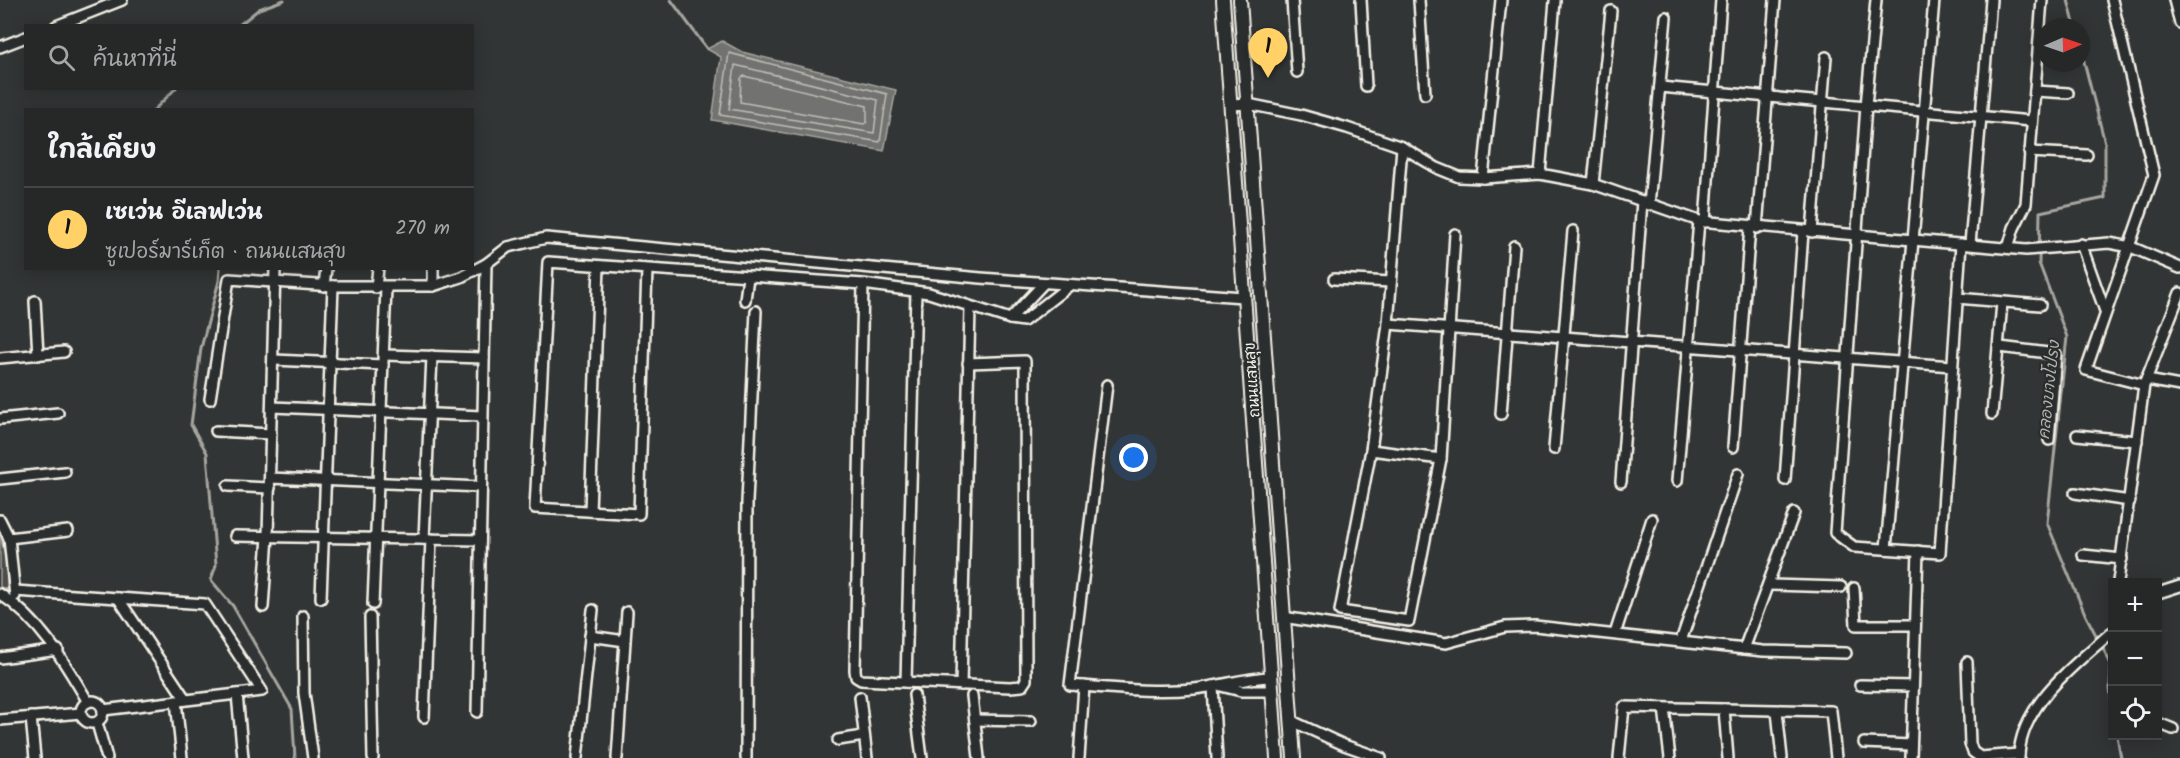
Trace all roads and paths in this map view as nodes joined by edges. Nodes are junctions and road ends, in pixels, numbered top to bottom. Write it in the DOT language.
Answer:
graph roads {
  1 [pos="122,0"];
  2 [pos="1222,0"];
  3 [pos="1240,0"];
  4 [pos="1292,0"];
  5 [pos="1361,0"];
  6 [pos="1419,0"];
  7 [pos="1501,0"];
  8 [pos="1721,0"];
  9 [pos="1775,0"];
  10 [pos="1876,0"];
  11 [pos="1934,0"];
  12 [pos="1991,0"];
  13 [pos="2042,0"];
  14 [pos="2112,0"];
  15 [pos="2174,0"];
  16 [pos="1555,2"];
  17 [pos="1611,11"];
  18 [pos="1666,17"];
  19 [pos="2180,23"];
  20 [pos="61,24"];
  21 [pos="24,39"];
  22 [pos="0,47"];
  23 [pos="1826,57"];
  24 [pos="1297,72"];
  25 [pos="1366,86"];
  26 [pos="1660,87"];
  27 [pos="2035,90"];
  28 [pos="1714,92"];
  29 [pos="2068,93"];
  30 [pos="1425,94"];
  31 [pos="1767,97"];
  32 [pos="1821,103"];
  33 [pos="1248,104"];
  34 [pos="1231,105"];
  35 [pos="1866,106"];
  36 [pos="1926,111"];
  37 [pos="1980,115"];
  38 [pos="2031,121"];
  39 [pos="1402,147"];
  40 [pos="2029,152"];
  41 [pos="2087,155"];
  42 [pos="1540,174"];
  43 [pos="1483,178"];
  44 [pos="1593,184"];
  45 [pos="1646,203"];
  46 [pos="1702,221"];
  47 [pos="1754,228"];
  48 [pos="1573,231"];
  49 [pos="1808,232"];
  50 [pos="1455,234"];
  51 [pos="1856,236"];
  52 [pos="1913,240"];
  53 [pos="1965,244"];
  54 [pos="2081,244"];
  55 [pos="1514,246"];
  56 [pos="2131,247"];
  57 [pos="2008,248"];
  58 [pos="486,264"];
  59 [pos="599,266"];
  60 [pos="2180,268"];
  61 [pos="275,270"];
  62 [pos="326,270"];
  63 [pos="378,270"];
  64 [pos="433,270"];
  65 [pos="647,270"];
  66 [pos="748,277"];
  67 [pos="1334,279"];
  68 [pos="274,282"];
  69 [pos="1391,282"];
  70 [pos="1044,283"];
  71 [pos="863,284"];
  72 [pos="1071,285"];
  73 [pos="329,286"];
  74 [pos="433,286"];
  75 [pos="381,288"];
  76 [pos="916,292"];
  77 [pos="2180,293"];
  78 [pos="1243,297"];
  79 [pos="1957,298"];
  80 [pos="746,300"];
  81 [pos="35,301"];
  82 [pos="2002,303"];
  83 [pos="2040,304"];
  84 [pos="970,308"];
  85 [pos="756,311"];
  86 [pos="2105,311"];
  87 [pos="1010,319"];
  88 [pos="1388,324"];
  89 [pos="1448,328"];
  90 [pos="1507,333"];
  91 [pos="1563,337"];
  92 [pos="1630,342"];
  93 [pos="1690,346"];
  94 [pos="2000,347"];
  95 [pos="1740,350"];
  96 [pos="64,352"];
  97 [pos="1795,354"];
  98 [pos="38,355"];
  99 [pos="432,356"];
  100 [pos="0,358"];
  101 [pos="484,358"];
  102 [pos="1847,358"];
  103 [pos="274,360"];
  104 [pos="383,360"];
  105 [pos="1902,362"];
  106 [pos="330,363"];
  107 [pos="968,363"];
  108 [pos="1952,366"];
  109 [pos="2145,382"];
  110 [pos="1107,385"];
  111 [pos="2180,386"];
  112 [pos="210,399"];
  113 [pos="272,407"];
  114 [pos="328,409"];
  115 [pos="381,411"];
  116 [pos="58,413"];
  117 [pos="430,413"];
  118 [pos="1501,414"];
  119 [pos="1992,414"];
  120 [pos="482,416"];
  121 [pos="0,419"];
  122 [pos="216,430"];
  123 [pos="271,434"];
  124 [pos="2077,435"];
  125 [pos="2049,440"];
  126 [pos="2137,441"];
  127 [pos="1732,447"];
  128 [pos="1554,449"];
  129 [pos="1371,450"];
  130 [pos="1441,459"];
  131 [pos="65,472"];
  132 [pos="1738,474"];
  133 [pos="0,479"];
  134 [pos="326,480"];
  135 [pos="1785,480"];
  136 [pos="1677,481"];
  137 [pos="1621,482"];
  138 [pos="270,483"];
  139 [pos="378,483"];
  140 [pos="427,485"];
  141 [pos="228,486"];
  142 [pos="481,487"];
  143 [pos="2074,493"];
  144 [pos="2130,501"];
  145 [pos="590,511"];
  146 [pos="1794,513"];
  147 [pos="1652,519"];
  148 [pos="0,520"];
  149 [pos="68,531"];
  150 [pos="235,536"];
  151 [pos="268,536"];
  152 [pos="323,537"];
  153 [pos="375,537"];
  154 [pos="9,538"];
  155 [pos="427,539"];
  156 [pos="479,540"];
  157 [pos="1886,549"];
  158 [pos="1918,551"];
  159 [pos="2083,555"];
  160 [pos="2122,559"];
  161 [pos="2119,578"];
  162 [pos="1770,585"];
  163 [pos="2180,586"];
  164 [pos="1840,587"];
  165 [pos="1854,588"];
  166 [pos="15,591"];
  167 [pos="2162,591"];
  168 [pos="0,595"];
  169 [pos="117,598"];
  170 [pos="321,598"];
  171 [pos="15,603"];
  172 [pos="373,604"];
  173 [pos="262,607"];
  174 [pos="593,609"];
  175 [pos="627,612"];
  176 [pos="303,616"];
  177 [pos="370,617"];
  178 [pos="1283,617"];
  179 [pos="1914,625"];
  180 [pos="1615,634"];
  181 [pos="590,636"];
  182 [pos="2108,636"];
  183 [pos="625,641"];
  184 [pos="1681,641"];
  185 [pos="1744,649"];
  186 [pos="58,650"];
  187 [pos="1846,653"];
  188 [pos="0,658"];
  189 [pos="1967,662"];
  190 [pos="1271,677"];
  191 [pos="1288,677"];
  192 [pos="906,682"];
  193 [pos="961,685"];
  194 [pos="1860,685"];
  195 [pos="1084,686"];
  196 [pos="1217,686"];
  197 [pos="1912,686"];
  198 [pos="1272,691"];
  199 [pos="1290,692"];
  200 [pos="237,694"];
  201 [pos="914,695"];
  202 [pos="972,696"];
  203 [pos="860,697"];
  204 [pos="181,700"];
  205 [pos="88,702"];
  206 [pos="1664,708"];
  207 [pos="1724,709"];
  208 [pos="104,710"];
  209 [pos="1777,711"];
  210 [pos="477,712"];
  211 [pos="81,713"];
  212 [pos="31,717"];
  213 [pos="424,717"];
  214 [pos="0,720"];
  215 [pos="975,720"];
  216 [pos="1031,721"];
  217 [pos="1292,721"];
  218 [pos="97,723"];
  219 [pos="2162,725"];
  220 [pos="2173,729"];
  221 [pos="864,736"];
  222 [pos="838,740"];
  223 [pos="1864,743"];
  224 [pos="1911,745"];
  225 [pos="2019,756"];
  226 [pos="35,758"];
  227 [pos="107,758"];
  228 [pos="182,758"];
  229 [pos="243,758"];
  230 [pos="313,758"];
  231 [pos="373,758"];
  232 [pos="577,758"];
  233 [pos="617,758"];
  234 [pos="746,758"];
  235 [pos="867,758"];
  236 [pos="922,758"];
  237 [pos="979,758"];
  238 [pos="1079,758"];
  239 [pos="1217,758"];
  240 [pos="1277,758"];
  241 [pos="1294,758"];
  242 [pos="1381,758"];
  243 [pos="1619,758"];
  244 [pos="1670,758"];
  245 [pos="1728,758"];
  246 [pos="1782,758"];
  247 [pos="1836,758"];
  248 [pos="1911,758"];
  1 -- 20 [label="street"];
  2 -- 34 [label="main road, ถนนแสนสุข"];
  3 -- 33 [label="main road, ถนนแสนสุข"];
  4 -- 24 [label="street"];
  5 -- 25 [label="street"];
  6 -- 30 [label="street"];
  7 -- 43 [label="street"];
  8 -- 28 [label="street"];
  9 -- 31 [label="street"];
  10 -- 35 [label="street"];
  11 -- 36 [label="street"];
  12 -- 37 [label="street"];
  13 -- 27 [label="street"];
  14 -- 56 [label="street"];
  15 -- 19 [label="street"];
  16 -- 42 [label="street"];
  17 -- 44 [label="street"];
  18 -- 26 [label="street"];
  21 -- 22 [label="street"];
  23 -- 32 [label="street"];
  26 -- 28 [label="street"];
  26 -- 45 [label="street"];
  27 -- 29 [label="street"];
  27 -- 38 [label="street"];
  28 -- 31 [label="street"];
  28 -- 46 [label="street"];
  31 -- 32 [label="street"];
  31 -- 47 [label="street"];
  32 -- 35 [label="street"];
  32 -- 49 [label="street"];
  33 -- 34 [label="street"];
  33 -- 39 [label="street"];
  33 -- 178 [label="main road, ถนนแสนสุข"];
  34 -- 78 [label="main road, ถนนแสนสุข"];
  35 -- 36 [label="street"];
  35 -- 51 [label="street"];
  36 -- 37 [label="street"];
  36 -- 52 [label="street"];
  37 -- 38 [label="street"];
  37 -- 53 [label="street"];
  38 -- 40 [label="street"];
  39 -- 43 [label="street"];
  39 -- 69 [label="street"];
  40 -- 41 [label="street"];
  40 -- 57 [label="street"];
  42 -- 43 [label="street"];
  42 -- 44 [label="street"];
  44 -- 45 [label="street"];
  45 -- 46 [label="street"];
  45 -- 92 [label="street"];
  46 -- 47 [label="street"];
  46 -- 93 [label="street"];
  47 -- 49 [label="street"];
  47 -- 95 [label="street"];
  48 -- 91 [label="street"];
  49 -- 51 [label="street"];
  49 -- 97 [label="street"];
  50 -- 89 [label="street"];
  51 -- 52 [label="street"];
  51 -- 102 [label="street"];
  52 -- 53 [label="street"];
  52 -- 105 [label="street"];
  53 -- 57 [label="street"];
  53 -- 79 [label="street"];
  54 -- 56 [label="street"];
  54 -- 57 [label="street"];
  54 -- 86 [label="street"];
  55 -- 90 [label="street"];
  56 -- 60 [label="street"];
  56 -- 86 [label="street"];
  58 -- 70 [label="street"];
  58 -- 74 [label="street"];
  58 -- 101 [label="street"];
  59 -- 65 [label="street"];
  59 -- 145 [label="street"];
  59 -- 145 [label="street"];
  61 -- 68 [label="street"];
  62 -- 73 [label="street"];
  63 -- 75 [label="street"];
  64 -- 74 [label="street"];
  65 -- 66 [label="street"];
  65 -- 145 [label="street"];
  66 -- 71 [label="street"];
  66 -- 80 [label="street"];
  67 -- 69 [label="street"];
  68 -- 73 [label="street"];
  68 -- 103 [label="street"];
  68 -- 112 [label="street"];
  69 -- 88 [label="street"];
  70 -- 72 [label="street"];
  70 -- 87 [label="street"];
  71 -- 76 [label="street"];
  71 -- 192 [label="street"];
  72 -- 78 [label="street"];
  72 -- 87 [label="street"];
  73 -- 75 [label="street"];
  73 -- 106 [label="street"];
  74 -- 75 [label="street"];
  75 -- 104 [label="street"];
  76 -- 84 [label="street"];
  76 -- 192 [label="street"];
  77 -- 109 [label="street"];
  78 -- 190 [label="main road, ถนนแสนสุข"];
  79 -- 82 [label="street"];
  79 -- 108 [label="street"];
  81 -- 98 [label="street"];
  82 -- 83 [label="street"];
  82 -- 94 [label="street"];
  84 -- 87 [label="street"];
  84 -- 107 [label="street"];
  85 -- 234 [label="street"];
  86 -- 109 [label="street"];
  88 -- 89 [label="street"];
  88 -- 129 [label="street"];
  89 -- 90 [label="street"];
  89 -- 130 [label="street"];
  90 -- 91 [label="street"];
  90 -- 118 [label="street"];
  91 -- 92 [label="street"];
  91 -- 128 [label="street"];
  92 -- 93 [label="street"];
  92 -- 137 [label="street"];
  93 -- 95 [label="street"];
  93 -- 136 [label="street"];
  94 -- 119 [label="street"];
  94 -- 125 [label="street"];
  95 -- 97 [label="street"];
  95 -- 127 [label="street"];
  96 -- 98 [label="street"];
  97 -- 102 [label="street"];
  97 -- 135 [label="street"];
  98 -- 100 [label="street"];
  99 -- 101 [label="street"];
  99 -- 104 [label="street"];
  99 -- 117 [label="street"];
  101 -- 120 [label="street"];
  102 -- 105 [label="street"];
  102 -- 157 [label="street"];
  103 -- 106 [label="street"];
  103 -- 113 [label="street"];
  104 -- 106 [label="street"];
  104 -- 115 [label="street"];
  105 -- 108 [label="street"];
  105 -- 157 [label="street"];
  106 -- 114 [label="street"];
  107 -- 193 [label="street"];
  107 -- 193 [label="street"];
  108 -- 158 [label="street"];
  109 -- 111 [label="street"];
  109 -- 126 [label="street"];
  110 -- 195 [label="street"];
  113 -- 114 [label="street"];
  113 -- 123 [label="street"];
  114 -- 115 [label="street"];
  114 -- 134 [label="street"];
  115 -- 117 [label="street"];
  115 -- 139 [label="street"];
  116 -- 121 [label="street"];
  117 -- 120 [label="street"];
  117 -- 140 [label="street"];
  120 -- 142 [label="street"];
  122 -- 123 [label="street"];
  123 -- 138 [label="street"];
  124 -- 126 [label="street"];
  126 -- 144 [label="street"];
  129 -- 130 [label="street"];
  129 -- 130 [label="street"];
  131 -- 133 [label="street"];
  132 -- 184 [label="street"];
  134 -- 138 [label="street"];
  134 -- 139 [label="street"];
  134 -- 152 [label="street"];
  138 -- 141 [label="street"];
  138 -- 151 [label="street"];
  139 -- 140 [label="street"];
  139 -- 153 [label="street"];
  140 -- 142 [label="street"];
  140 -- 155 [label="street"];
  142 -- 156 [label="street"];
  143 -- 144 [label="street"];
  144 -- 160 [label="street"];
  146 -- 162 [label="street"];
  147 -- 180 [label="street"];
  148 -- 154 [label="street"];
  149 -- 154 [label="street"];
  150 -- 151 [label="street"];
  151 -- 152 [label="street"];
  151 -- 173 [label="street"];
  152 -- 153 [label="street"];
  152 -- 170 [label="street"];
  153 -- 155 [label="street"];
  153 -- 172 [label="street"];
  154 -- 166 [label="street"];
  155 -- 156 [label="street"];
  155 -- 213 [label="street"];
  156 -- 210 [label="street"];
  157 -- 158 [label="street"];
  158 -- 179 [label="street"];
  159 -- 160 [label="street"];
  160 -- 161 [label="street"];
  162 -- 164 [label="street"];
  162 -- 185 [label="street"];
  163 -- 167 [label="street"];
  165 -- 179 [label="street"];
  166 -- 169 [label="street"];
  166 -- 171 [label="street"];
  168 -- 171 [label="street"];
  169 -- 200 [label="street"];
  169 -- 204 [label="street"];
  171 -- 186 [label="street"];
  174 -- 181 [label="street"];
  175 -- 183 [label="street"];
  176 -- 230 [label="street"];
  177 -- 231 [label="street"];
  178 -- 180 [label="street"];
  178 -- 191 [label="main road, ถนนแสนสุข"];
  179 -- 197 [label="street"];
  180 -- 184 [label="street"];
  181 -- 183 [label="street"];
  181 -- 232 [label="street"];
  182 -- 225 [label="street"];
  183 -- 233 [label="street"];
  184 -- 185 [label="street"];
  185 -- 187 [label="street"];
  186 -- 188 [label="street"];
  186 -- 205 [label="street"];
  189 -- 225 [label="street"];
  190 -- 191 [label="main road"];
  190 -- 196 [label="street"];
  190 -- 198 [label="main road, ถนนแสนสุข"];
  191 -- 199 [label="main road, ถนนแสนสุข"];
  192 -- 193 [label="street"];
  194 -- 197 [label="street"];
  195 -- 196 [label="street"];
  195 -- 238 [label="street"];
  196 -- 198 [label="street"];
  196 -- 239 [label="street"];
  197 -- 224 [label="street"];
  198 -- 199 [label="main road"];
  198 -- 240 [label="main road, ถนนแสนสุข"];
  199 -- 217 [label="main road, ถนนแสนสุข"];
  200 -- 204 [label="street"];
  200 -- 229 [label="street"];
  201 -- 236 [label="street"];
  202 -- 215 [label="street"];
  203 -- 221 [label="street"];
  204 -- 208 [label="street"];
  204 -- 228 [label="street"];
  205 -- 208 [label="street"];
  205 -- 211 [label="street"];
  206 -- 207 [label="street"];
  206 -- 243 [label="street"];
  206 -- 244 [label="street"];
  207 -- 209 [label="street"];
  207 -- 245 [label="street"];
  208 -- 218 [label="street"];
  209 -- 246 [label="street"];
  209 -- 247 [label="street"];
  211 -- 212 [label="street"];
  211 -- 218 [label="street"];
  212 -- 214 [label="street"];
  212 -- 226 [label="street"];
  215 -- 216 [label="street"];
  215 -- 237 [label="street"];
  217 -- 241 [label="main road, ถนนแสนสุข"];
  217 -- 242 [label="street"];
  218 -- 227 [label="street"];
  219 -- 220 [label="street"];
  221 -- 222 [label="street"];
  221 -- 235 [label="street"];
  223 -- 224 [label="street"];
  224 -- 248 [label="street"];
}
